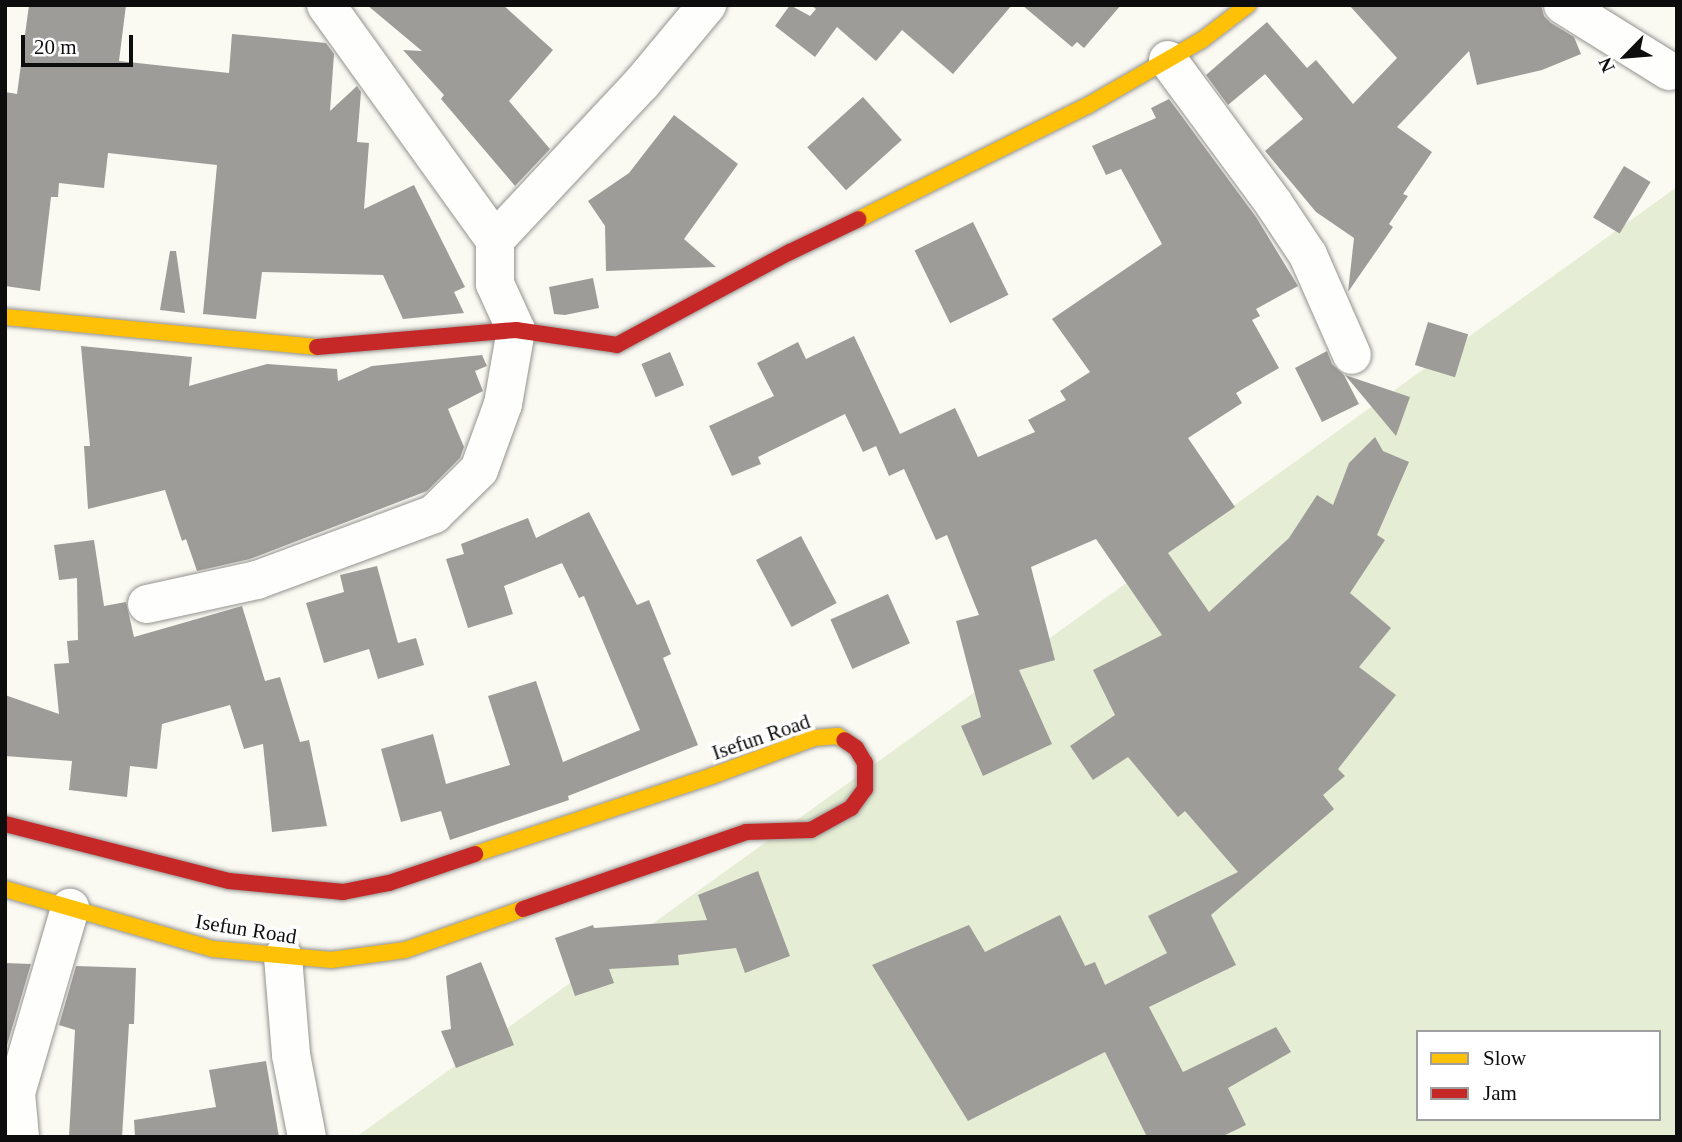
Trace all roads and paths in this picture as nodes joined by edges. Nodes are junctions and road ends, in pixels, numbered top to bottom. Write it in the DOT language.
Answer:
graph roads {
  1 [pos="326,5"];
  2 [pos="707,5"];
  3 [pos="1248,5"];
  4 [pos="1563,5"];
  5 [pos="1168,60"];
  6 [pos="1669,71"];
  7 [pos="495,240"];
  8 [pos="5,317"];
  9 [pos="516,330"];
  10 [pos="1352,355"];
  11 [pos="147,604"];
  12 [pos="5,824"];
  13 [pos="5,890"];
  14 [pos="70,908"];
  15 [pos="283,957"];
  16 [pos="20,1137"];
  17 [pos="307,1137"];
  1 -- 7 [label="street"];
  2 -- 7 [label="street"];
  3 -- 5 [label="street"];
  4 -- 6 [label="street"];
  5 -- 9 [label="street"];
  5 -- 10 [label="street"];
  7 -- 9 [label="street"];
  8 -- 9 [label="street"];
  9 -- 11 [label="street"];
  12 -- 15 [label="street, Isefun Road"];
  13 -- 14 [label="street, Isefun Road"];
  14 -- 15 [label="street, Isefun Road"];
  14 -- 16 [label="street"];
  15 -- 17 [label="street"];
}
